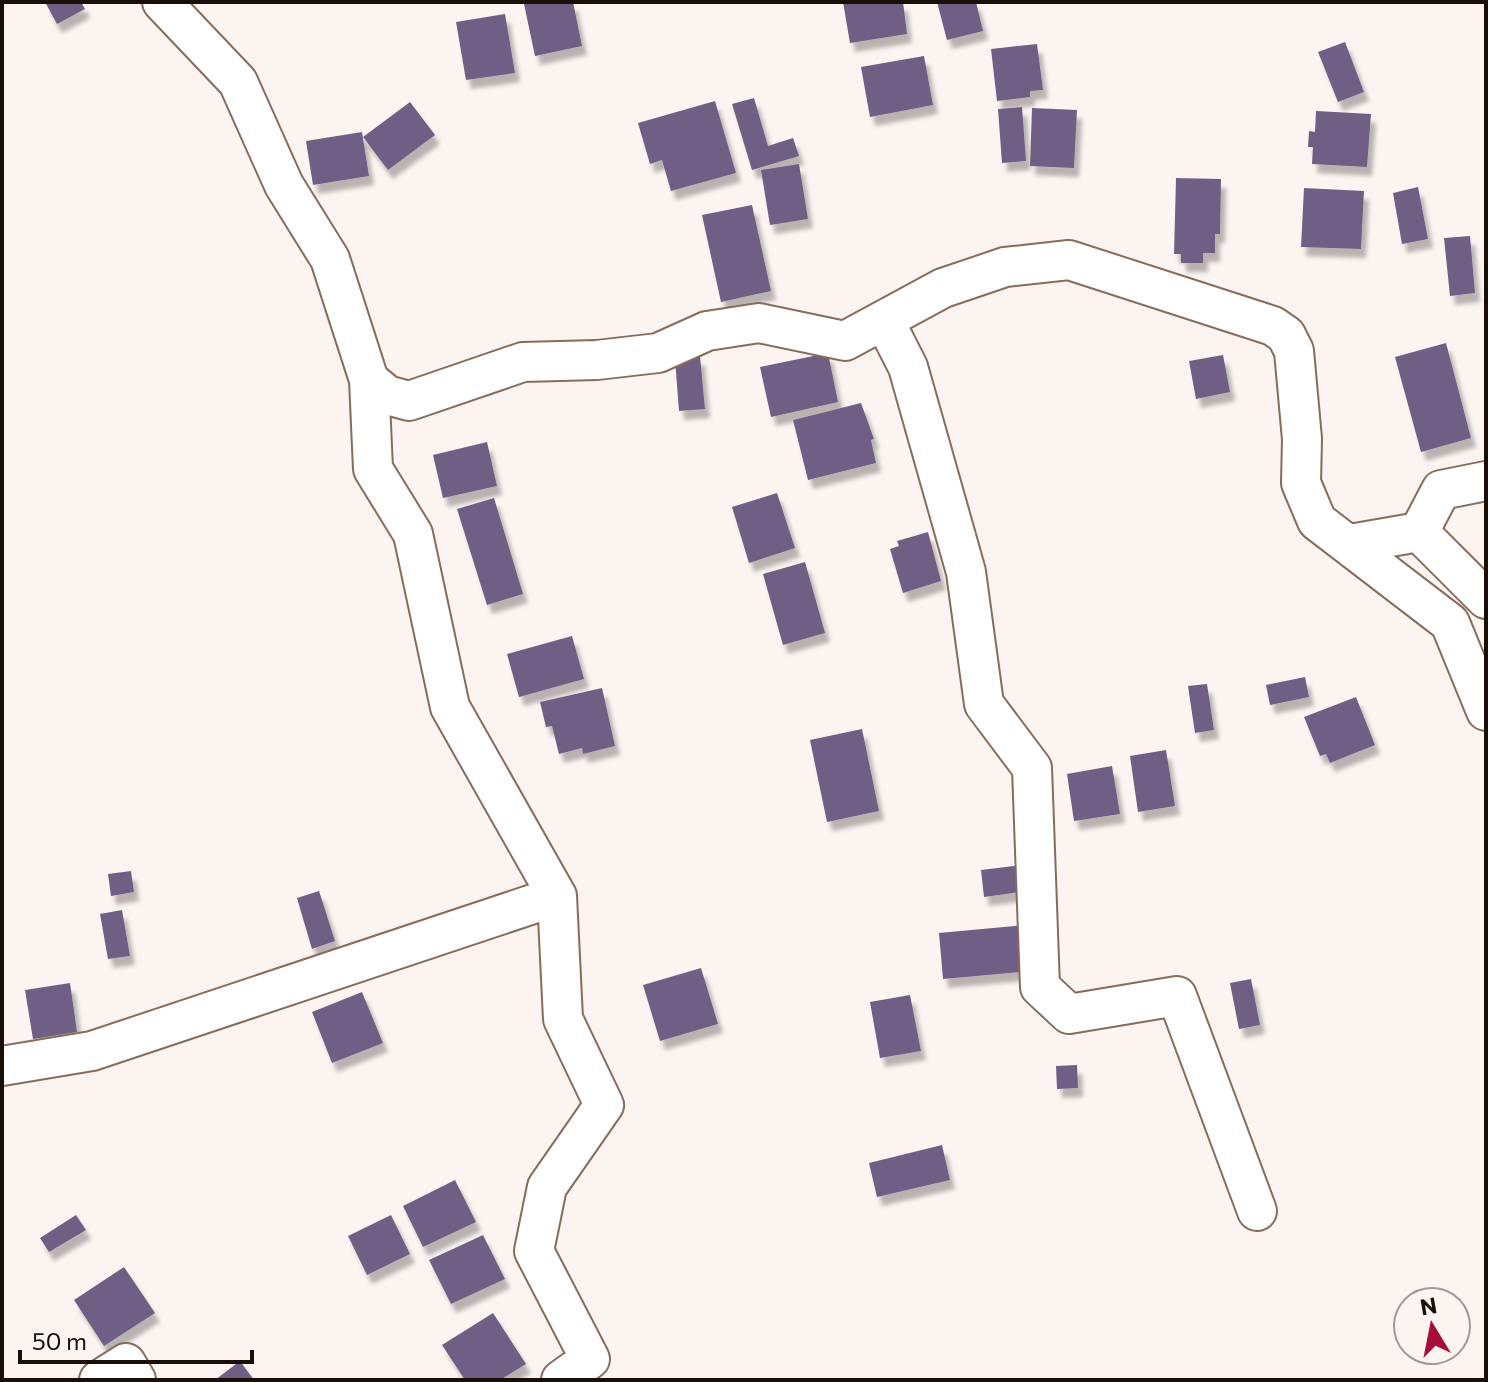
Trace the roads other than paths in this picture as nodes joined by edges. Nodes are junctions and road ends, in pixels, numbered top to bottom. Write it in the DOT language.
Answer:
graph roads {
  1 [pos="162,2"];
  2 [pos="884,320"];
  3 [pos="369,380"];
  4 [pos="1486,481"];
  5 [pos="1419,532"];
  6 [pos="1350,544"];
  7 [pos="1486,599"];
  8 [pos="1486,711"];
  9 [pos="557,896"];
  10 [pos="2,1066"];
  11 [pos="1257,1211"];
  12 [pos="99,1380"];
  13 [pos="136,1380"];
  14 [pos="561,1380"];
  1 -- 3 [label="street"];
  2 -- 3 [label="street"];
  2 -- 6 [label="street"];
  2 -- 11 [label="street"];
  3 -- 9 [label="street"];
  4 -- 5 [label="street"];
  5 -- 6 [label="street"];
  5 -- 7 [label="street"];
  6 -- 8 [label="street"];
  9 -- 10 [label="street"];
  9 -- 14 [label="street"];
  12 -- 13 [label="street"];
}
